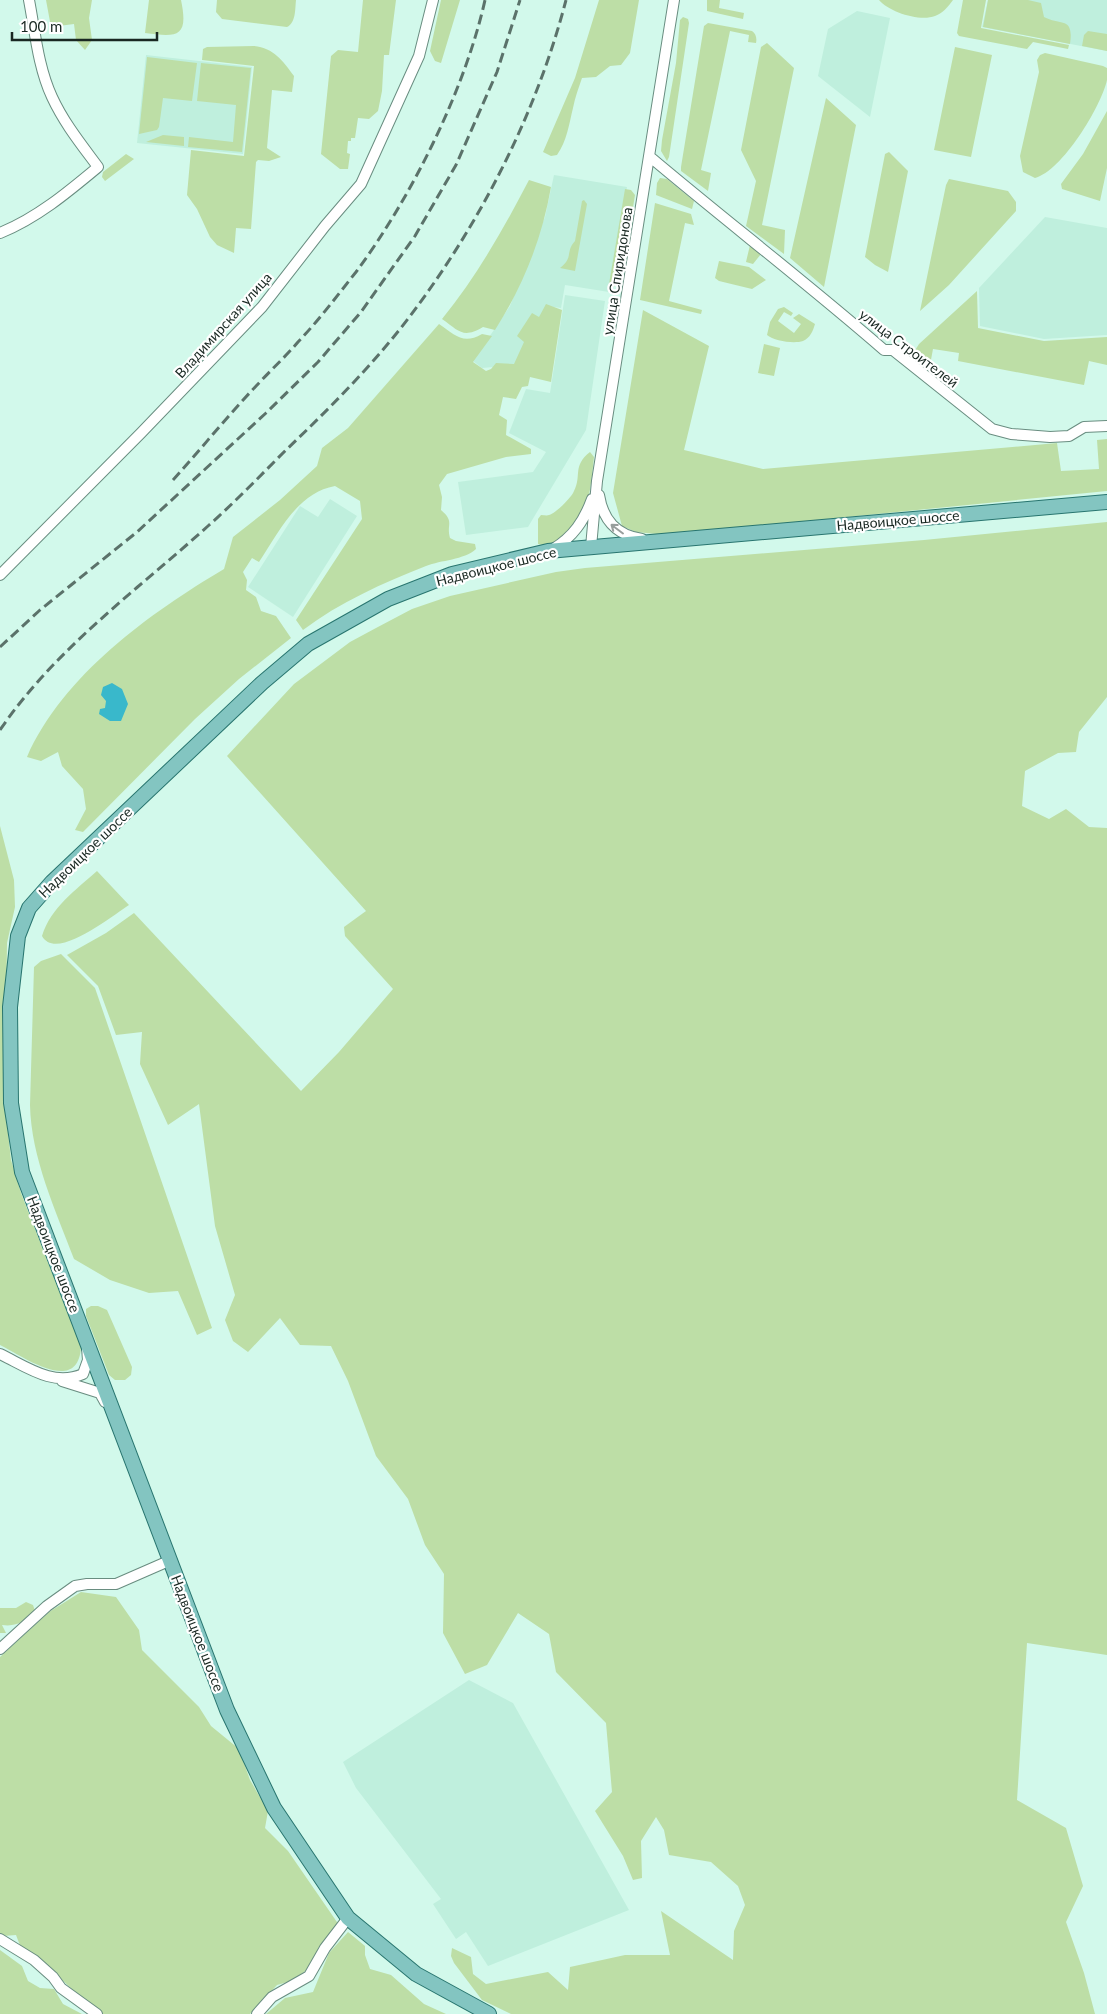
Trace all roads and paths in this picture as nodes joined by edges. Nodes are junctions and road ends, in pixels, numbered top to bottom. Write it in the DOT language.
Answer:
graph roads {
  1 [pos="29,0"];
  2 [pos="433,0"];
  3 [pos="674,0"];
  4 [pos="649,156"];
  5 [pos="0,233"];
  6 [pos="1107,426"];
  7 [pos="598,482"];
  8 [pos="1107,502"];
  9 [pos="663,541"];
  10 [pos="591,547"];
  11 [pos="548,551"];
  12 [pos="0,575"];
  13 [pos="87,1342"];
  14 [pos="0,1354"];
  15 [pos="49,1378"];
  16 [pos="119,1425"];
  17 [pos="171,1560"];
  18 [pos="0,1649"];
  19 [pos="348,1918"];
  20 [pos="0,1939"];
  21 [pos="97,2014"];
  22 [pos="257,2014"];
  23 [pos="489,2014"];
  1 -- 5 [label="street"];
  2 -- 12 [label="street, Владимирская улица"];
  3 -- 4 [label="street, улица Спиридонова"];
  4 -- 6 [label="street, улица Строителей"];
  4 -- 7 [label="street, улица Спиридонова"];
  9 -- 7 [label="street, one-way"];
  7 -- 10 [label="street, улица Спиридонова"];
  7 -- 11 [label="street"];
  8 -- 9 [label="main road, Надвоицкое шоссе"];
  9 -- 10 [label="main road, Надвоицкое шоссе"];
  10 -- 11 [label="main road, Надвоицкое шоссе"];
  11 -- 13 [label="main road, Надвоицкое шоссе"];
  13 -- 15 [label="street"];
  13 -- 16 [label="main road, Надвоицкое шоссе"];
  14 -- 15 [label="street"];
  15 -- 16 [label="street"];
  16 -- 17 [label="main road, Надвоицкое шоссе"];
  17 -- 18 [label="street"];
  17 -- 19 [label="main road, Надвоицкое шоссе"];
  19 -- 22 [label="street"];
  19 -- 23 [label="main road, Надвоицкое шоссе"];
  20 -- 21 [label="street"];
}
